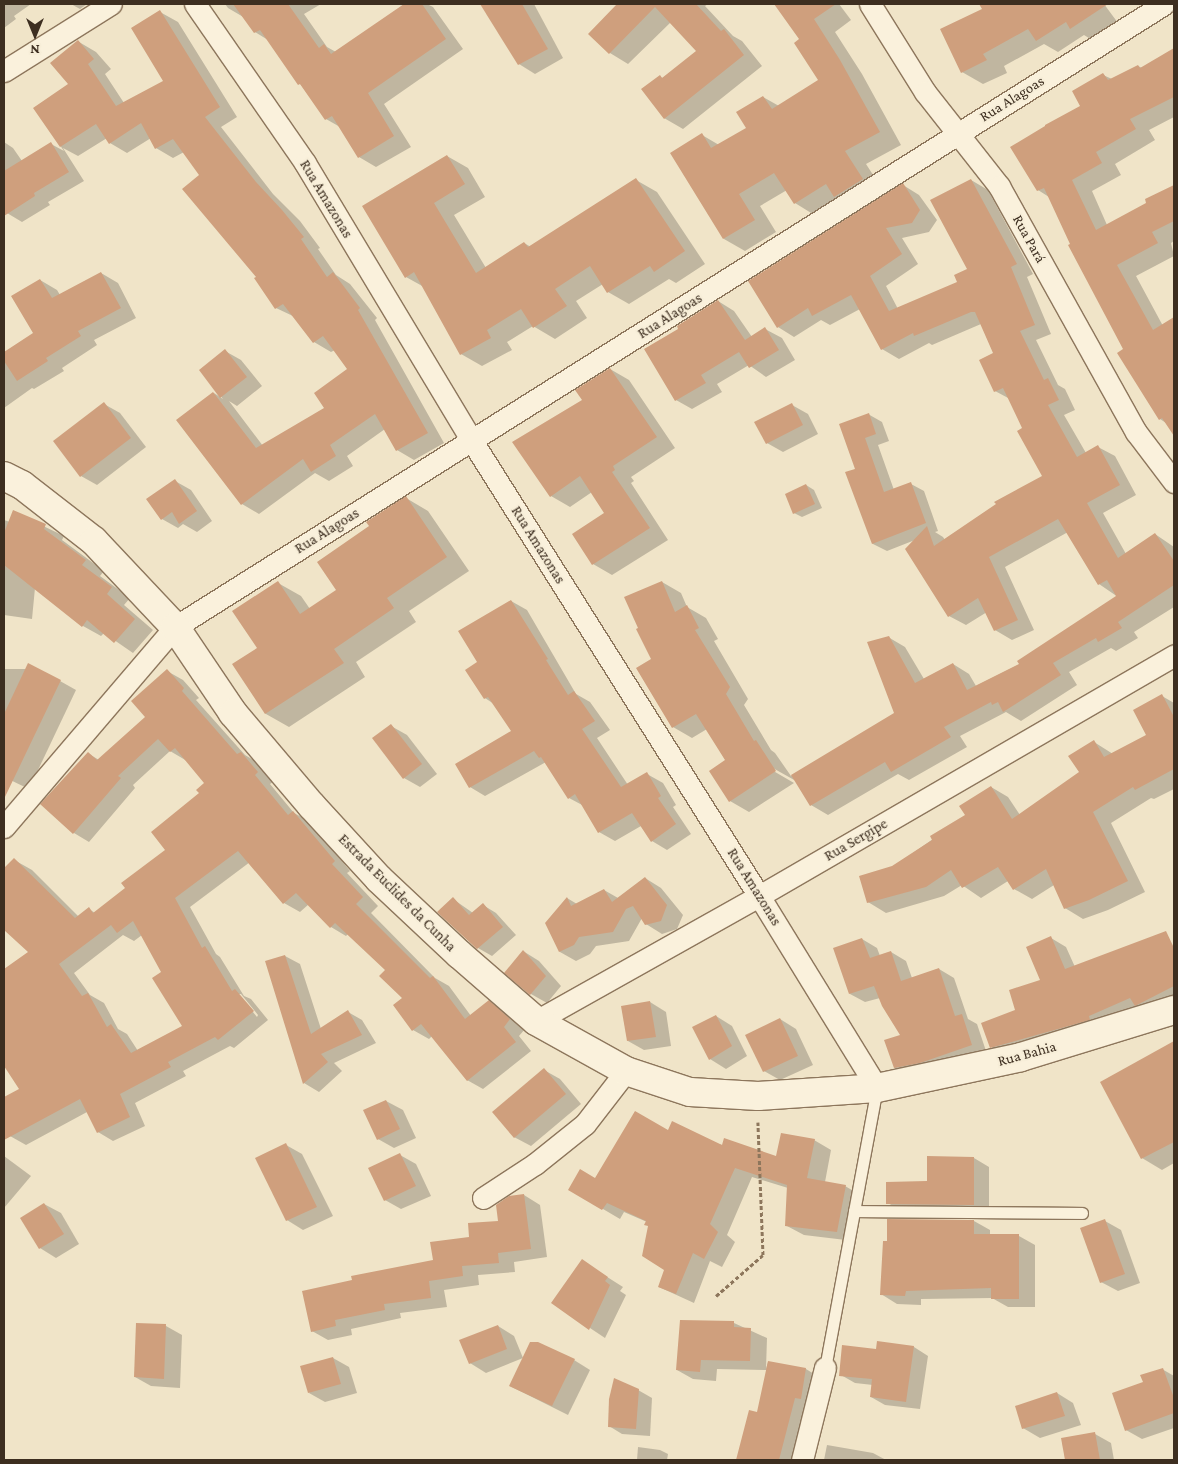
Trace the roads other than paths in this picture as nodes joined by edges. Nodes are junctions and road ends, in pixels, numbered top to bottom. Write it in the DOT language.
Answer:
graph roads {
  1 [pos="111,4"];
  2 [pos="195,4"];
  3 [pos="870,4"];
  4 [pos="1164,4"];
  5 [pos="4,71"];
  6 [pos="957,134"];
  7 [pos="472,441"];
  8 [pos="4,476"];
  9 [pos="1174,482"];
  10 [pos="175,627"];
  11 [pos="1174,655"];
  12 [pos="4,827"];
  13 [pos="759,896"];
  14 [pos="1174,1010"];
  15 [pos="536,1021"];
  16 [pos="626,1071"];
  17 [pos="877,1088"];
  18 [pos="483,1198"];
  19 [pos="854,1211"];
  20 [pos="1082,1213"];
  21 [pos="825,1368"];
  22 [pos="802,1460"];
  1 -- 5 [label="street"];
  2 -- 7 [label="street, Rua Amazonas"];
  3 -- 6 [label="street, Rua Pará"];
  4 -- 6 [label="street, Rua Alagoas"];
  6 -- 7 [label="street, Rua Alagoas"];
  6 -- 9 [label="street, Rua Pará"];
  7 -- 10 [label="street, Rua Alagoas"];
  7 -- 13 [label="street, Rua Amazonas"];
  8 -- 10 [label="street, Estrada Euclides da Cunha"];
  10 -- 12 [label="street, Rua Alagoas"];
  10 -- 15 [label="street, Estrada Euclides da Cunha"];
  11 -- 13 [label="street, Rua Sergipe"];
  13 -- 15 [label="street, Rua Sergipe"];
  13 -- 17 [label="street, Rua Amazonas"];
  14 -- 17 [label="street, Rua Bahia"];
  15 -- 16 [label="street, Estrada Euclides da Cunha"];
  16 -- 17 [label="street, Estrada Euclides da Cunha"];
  16 -- 18 [label="street"];
  17 -- 19 [label="lane"];
  19 -- 20 [label="lane"];
  19 -- 21 [label="lane"];
  21 -- 22 [label="street"];
}
